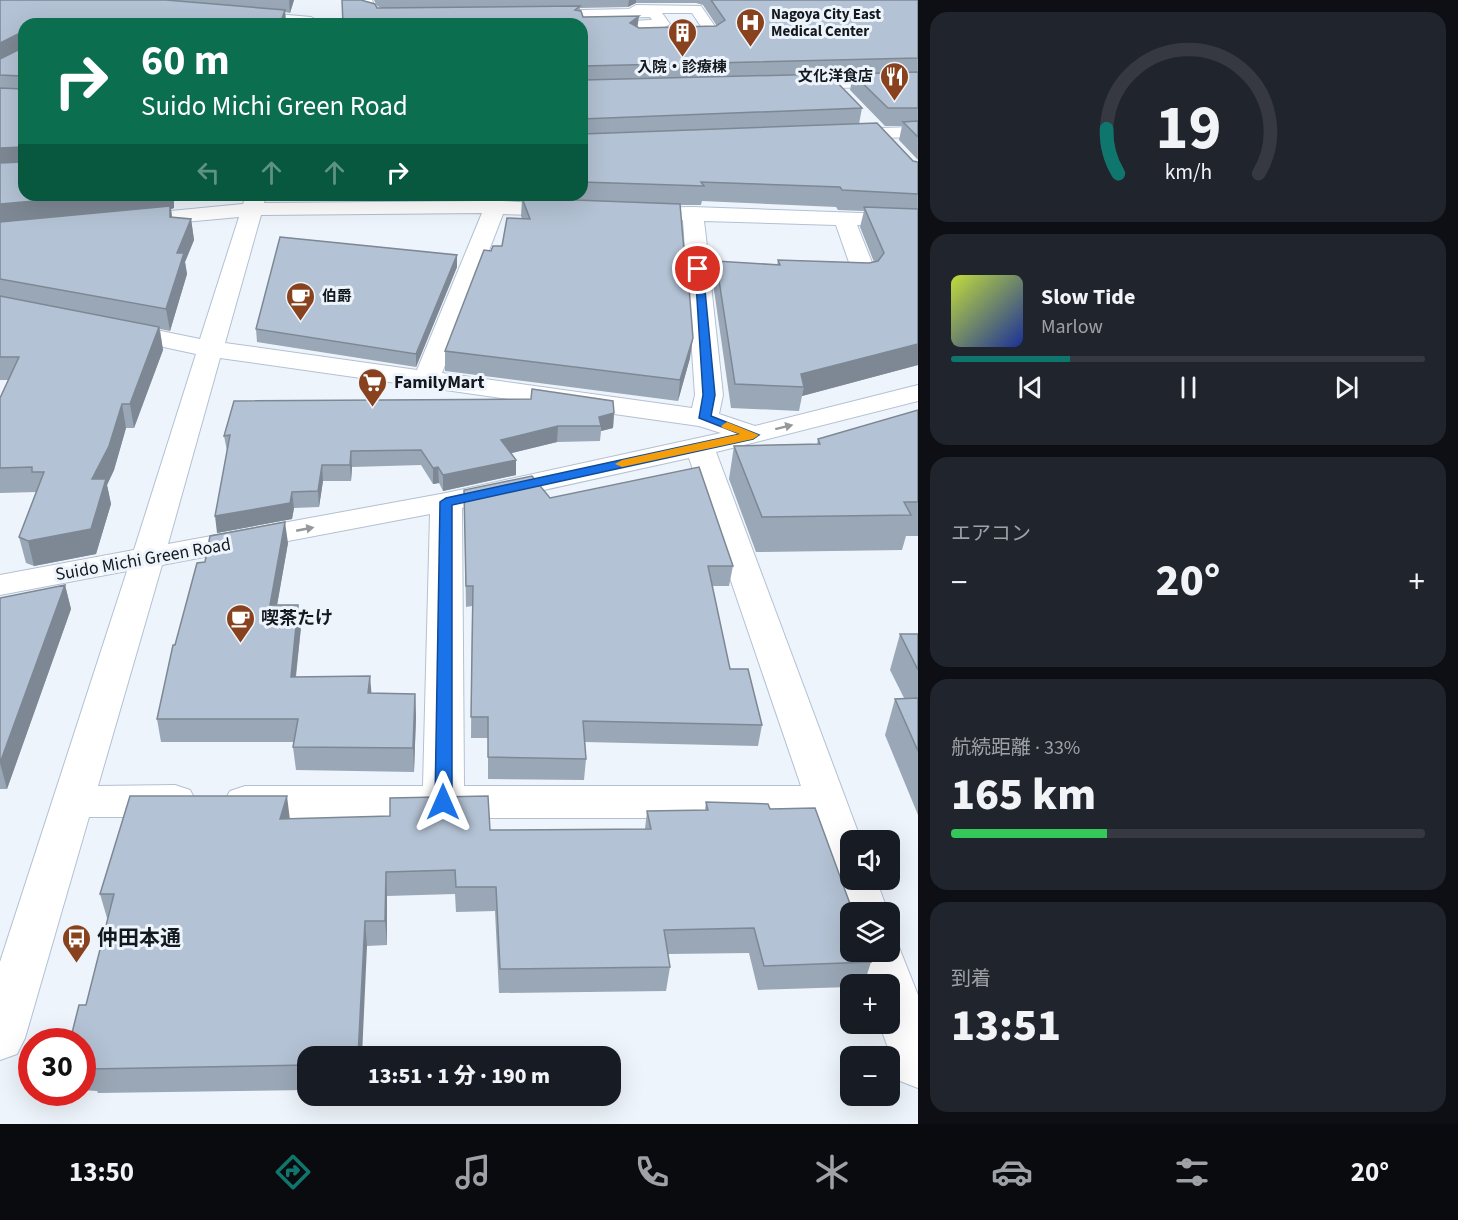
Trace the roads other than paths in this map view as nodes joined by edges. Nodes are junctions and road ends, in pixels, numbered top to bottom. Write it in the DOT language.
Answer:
graph roads {
  1 [pos="599,0"];
  2 [pos="355,3"];
  3 [pos="522,9"];
  4 [pos="584,11"];
  5 [pos="386,12"];
  6 [pos="227,14"];
  7 [pos="295,18"];
  8 [pos="588,38"];
  9 [pos="918,81"];
  10 [pos="831,83"];
  11 [pos="772,84"];
  12 [pos="851,104"];
  13 [pos="866,118"];
  14 [pos="918,132"];
  15 [pos="880,133"];
  16 [pos="830,135"];
  17 [pos="895,149"];
  18 [pos="493,201"];
  19 [pos="254,202"];
  20 [pos="588,210"];
  21 [pos="612,211"];
  22 [pos="693,213"];
  23 [pos="844,218"];
  24 [pos="918,220"];
  25 [pos="115,222"];
  26 [pos="698,269"];
  27 [pos="782,272"];
  28 [pos="817,273"];
  29 [pos="92,326"];
  30 [pos="210,349"];
  31 [pos="427,378"];
  32 [pos="918,393"];
  33 [pos="702,432"];
  34 [pos="446,502"];
  35 [pos="148,558"];
  36 [pos="0,585"];
  37 [pos="74,802"];
  38 [pos="443,802"];
  39 [pos="828,802"];
  40 [pos="840,838"];
  41 [pos="883,962"];
  42 [pos="0,1038"];
  43 [pos="918,1065"];
  1 -- 8 [label="street"];
  2 -- 5 [label="street"];
  3 -- 4 [label="street"];
  6 -- 7 [label="street"];
  9 -- 10 [label="street"];
  10 -- 11 [label="street"];
  10 -- 12 [label="street"];
  13 -- 15 [label="street"];
  14 -- 15 [label="street"];
  15 -- 16 [label="street"];
  15 -- 17 [label="street"];
  18 -- 19 [label="street"];
  18 -- 20 [label="street"];
  18 -- 31 [label="street"];
  19 -- 25 [label="street"];
  19 -- 30 [label="street"];
  21 -- 22 [label="street"];
  22 -- 23 [label="street"];
  22 -- 26 [label="street"];
  23 -- 24 [label="street"];
  23 -- 28 [label="street"];
  26 -- 27 [label="street"];
  26 -- 33 [label="street"];
  29 -- 30 [label="street"];
  30 -- 31 [label="street"];
  30 -- 35 [label="street"];
  31 -- 33 [label="street"];
  33 -- 32 [label="street, Suido Michi Green Road, one-way"];
  33 -- 34 [label="street, Suido Michi Green Road"];
  33 -- 39 [label="street"];
  35 -- 34 [label="street, Suido Michi Green Road, one-way"];
  34 -- 38 [label="street"];
  35 -- 36 [label="street, Suido Michi Green Road"];
  35 -- 37 [label="street"];
  37 -- 38 [label="street"];
  37 -- 42 [label="street"];
  38 -- 39 [label="street"];
  39 -- 40 [label="street"];
  41 -- 43 [label="street"];
}
